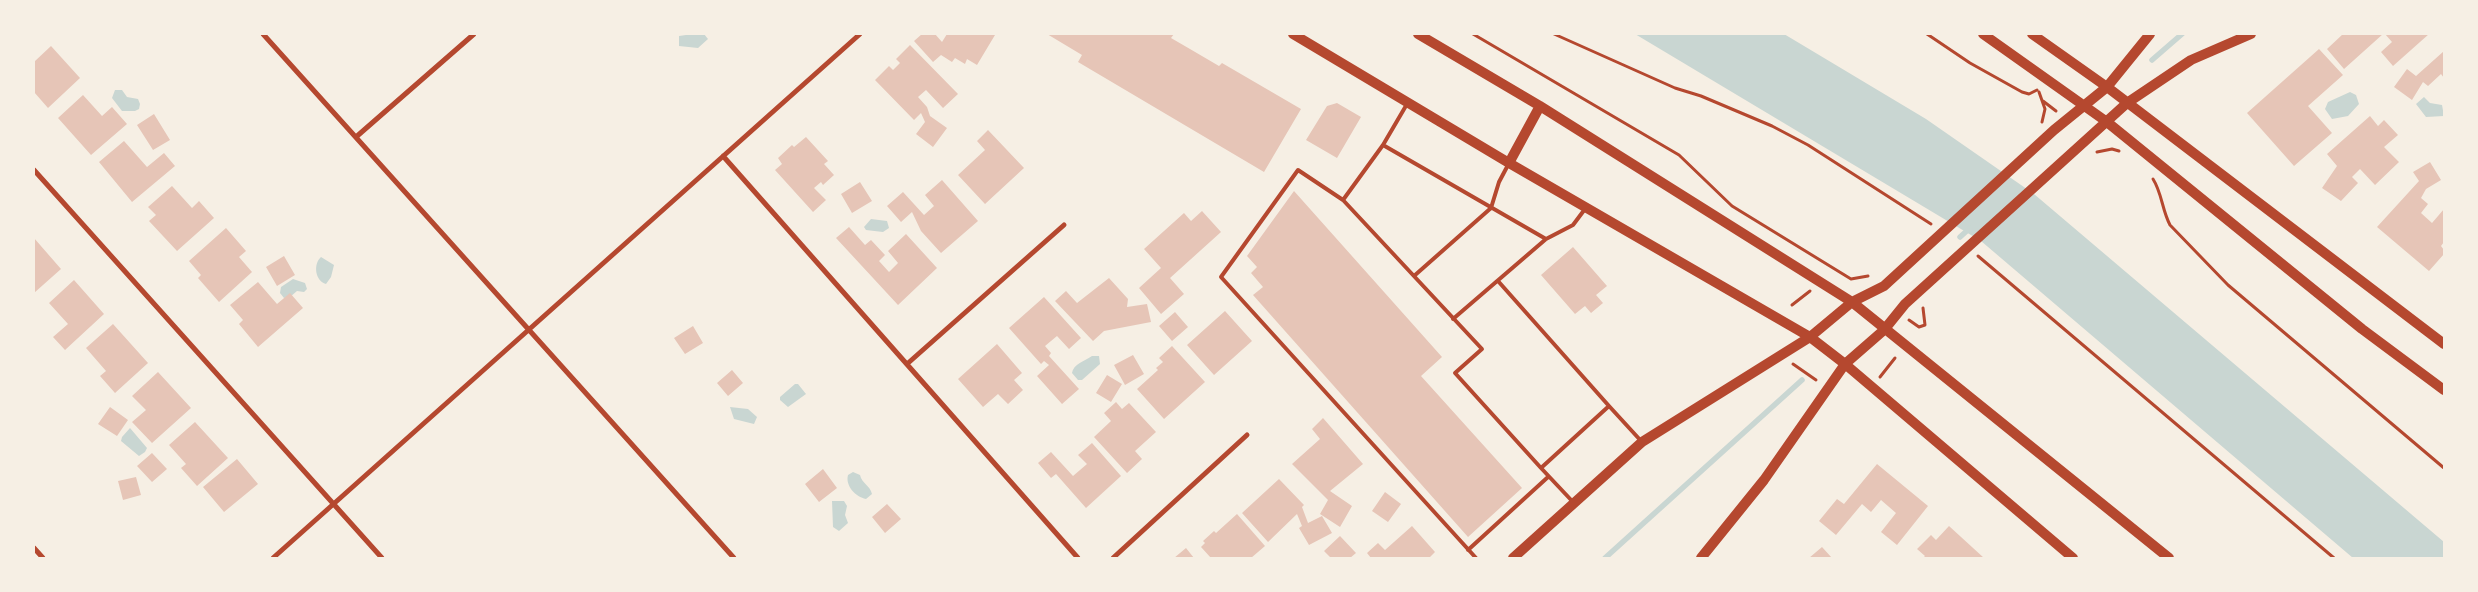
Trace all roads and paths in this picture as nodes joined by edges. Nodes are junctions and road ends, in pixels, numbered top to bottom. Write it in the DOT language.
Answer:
graph roads {
  1 [pos="263,34"];
  2 [pos="474,34"];
  3 [pos="860,34"];
  4 [pos="1293,34"];
  5 [pos="1418,34"];
  6 [pos="1473,34"];
  7 [pos="1554,34"];
  8 [pos="1926,34"];
  9 [pos="1983,34"];
  10 [pos="2032,34"];
  11 [pos="2150,34"];
  12 [pos="2251,34"];
  13 [pos="2107,87"];
  14 [pos="2038,90"];
  15 [pos="1408,102"];
  16 [pos="2127,103"];
  17 [pos="1540,106"];
  18 [pos="2086,106"];
  19 [pos="2107,122"];
  20 [pos="356,137"];
  21 [pos="1383,145"];
  22 [pos="2125,153"];
  23 [pos="2094,154"];
  24 [pos="723,156"];
  25 [pos="1509,163"];
  26 [pos="34,170"];
  27 [pos="2148,174"];
  28 [pos="1343,200"];
  29 [pos="1586,207"];
  30 [pos="1491,208"];
  31 [pos="1064,225"];
  32 [pos="1938,229"];
  33 [pos="1546,239"];
  34 [pos="1971,250"];
  35 [pos="1838,269"];
  36 [pos="1833,272"];
  37 [pos="1414,276"];
  38 [pos="1861,279"];
  39 [pos="1498,281"];
  40 [pos="1814,288"];
  41 [pos="1852,302"];
  42 [pos="1792,305"];
  43 [pos="1925,305"];
  44 [pos="1454,319"];
  45 [pos="1919,327"];
  46 [pos="528,330"];
  47 [pos="1884,330"];
  48 [pos="1810,337"];
  49 [pos="2444,344"];
  50 [pos="1895,358"];
  51 [pos="1790,362"];
  52 [pos="907,364"];
  53 [pos="1846,364"];
  54 [pos="2444,376"];
  55 [pos="1816,380"];
  56 [pos="1878,380"];
  57 [pos="2441,387"];
  58 [pos="1609,406"];
  59 [pos="1247,435"];
  60 [pos="1642,442"];
  61 [pos="1541,468"];
  62 [pos="2444,468"];
  63 [pos="1548,477"];
  64 [pos="334,504"];
  65 [pos="1574,504"];
  66 [pos="34,548"];
  67 [pos="1468,550"];
  68 [pos="42,558"];
  69 [pos="272,558"];
  70 [pos="382,558"];
  71 [pos="734,558"];
  72 [pos="1078,558"];
  73 [pos="1113,558"];
  74 [pos="1476,558"];
  75 [pos="1514,558"];
  76 [pos="1701,558"];
  77 [pos="2073,558"];
  78 [pos="2169,558"];
  79 [pos="2334,558"];
  1 -- 20 [label="street"];
  2 -- 20 [label="street"];
  3 -- 24 [label="street"];
  4 -- 15 [label="main road"];
  5 -- 17 [label="main road"];
  6 -- 35 [label="path"];
  7 -- 32 [label="path"];
  8 -- 14 [label="path"];
  9 -- 18 [label="main road"];
  10 -- 13 [label="main road"];
  11 -- 13 [label="main road"];
  12 -- 16 [label="main road"];
  13 -- 16 [label="main road"];
  13 -- 18 [label="main road"];
  15 -- 21 [label="lane"];
  15 -- 25 [label="main road"];
  16 -- 19 [label="main road"];
  16 -- 49 [label="main road"];
  17 -- 25 [label="main road"];
  17 -- 41 [label="main road"];
  18 -- 19 [label="main road"];
  18 -- 41 [label="main road"];
  19 -- 47 [label="main road"];
  19 -- 57 [label="main road"];
  20 -- 46 [label="street"];
  21 -- 28 [label="lane"];
  21 -- 30 [label="lane"];
  22 -- 23 [label="path"];
  24 -- 46 [label="street"];
  24 -- 52 [label="street"];
  25 -- 29 [label="main road"];
  25 -- 30 [label="lane"];
  26 -- 64 [label="street"];
  27 -- 62 [label="path"];
  28 -- 37 [label="lane"];
  28 -- 67 [label="lane"];
  29 -- 33 [label="lane"];
  29 -- 48 [label="main road"];
  30 -- 33 [label="lane"];
  30 -- 37 [label="lane"];
  31 -- 52 [label="street"];
  33 -- 39 [label="lane"];
  34 -- 79 [label="path"];
  35 -- 36 [label="path"];
  35 -- 38 [label="path"];
  37 -- 44 [label="lane"];
  39 -- 44 [label="lane"];
  39 -- 58 [label="lane"];
  40 -- 42 [label="path"];
  41 -- 47 [label="main road"];
  41 -- 48 [label="main road"];
  43 -- 45 [label="path"];
  44 -- 61 [label="lane"];
  46 -- 64 [label="street"];
  46 -- 71 [label="street"];
  47 -- 53 [label="main road"];
  47 -- 78 [label="main road"];
  48 -- 53 [label="main road"];
  48 -- 60 [label="main road"];
  50 -- 56 [label="path"];
  51 -- 55 [label="path"];
  52 -- 72 [label="street"];
  53 -- 76 [label="main road"];
  53 -- 77 [label="main road"];
  54 -- 57 [label="main road"];
  58 -- 60 [label="lane"];
  58 -- 61 [label="lane"];
  59 -- 73 [label="street"];
  60 -- 65 [label="main road"];
  61 -- 63 [label="lane"];
  63 -- 65 [label="lane"];
  63 -- 67 [label="lane"];
  64 -- 69 [label="street"];
  64 -- 70 [label="street"];
  65 -- 75 [label="main road"];
  66 -- 68 [label="street"];
  67 -- 74 [label="lane"];
}
